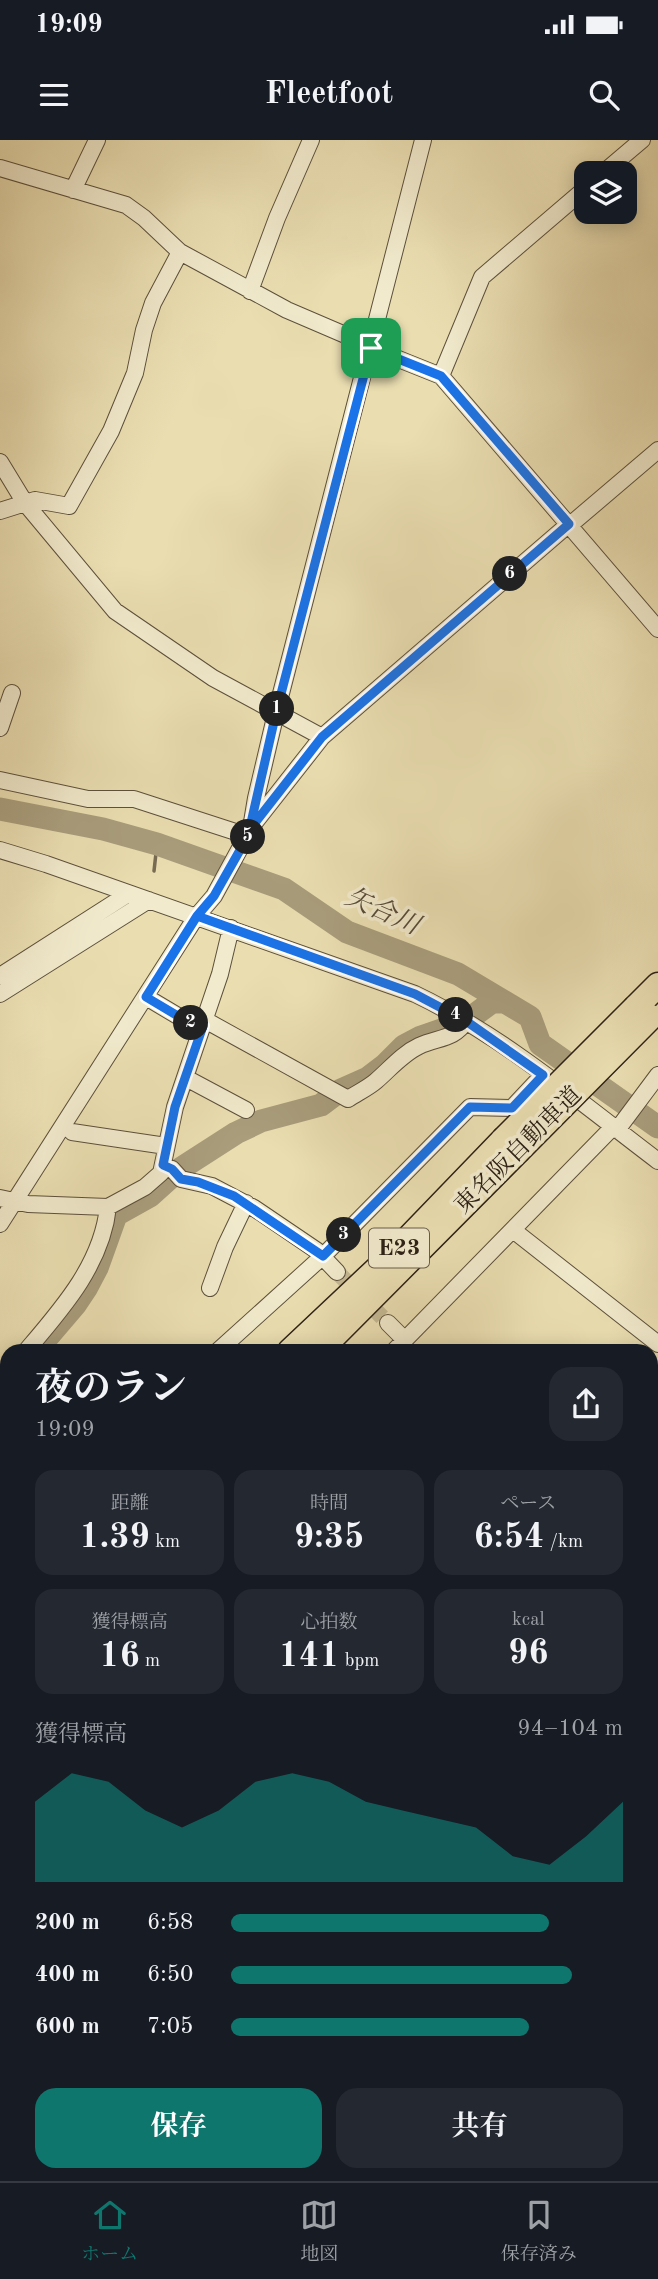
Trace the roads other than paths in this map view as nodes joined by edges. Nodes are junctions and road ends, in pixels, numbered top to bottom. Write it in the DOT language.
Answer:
graph roads {
  1 [pos="97,140"];
  2 [pos="311,140"];
  3 [pos="423,140"];
  4 [pos="642,140"];
  5 [pos="617,161"];
  6 [pos="0,168"];
  7 [pos="73,190"];
  8 [pos="574,198"];
  9 [pos="180,252"];
  10 [pos="250,291"];
  11 [pos="371,347"];
  12 [pos="441,376"];
  13 [pos="658,450"];
  14 [pos="0,462"];
  15 [pos="25,503"];
  16 [pos="0,511"];
  17 [pos="570,525"];
  18 [pos="658,629"];
  19 [pos="12,693"];
  20 [pos="276,713"];
  21 [pos="1,720"];
  22 [pos="322,737"];
  23 [pos="0,780"];
  24 [pos="250,832"];
  25 [pos="0,850"];
  26 [pos="128,894"];
  27 [pos="149,900"];
  28 [pos="197,916"];
  29 [pos="231,928"];
  30 [pos="0,976"];
  31 [pos="658,985"];
  32 [pos="0,995"];
  33 [pos="146,997"];
  34 [pos="648,1011"];
  35 [pos="466,1021"];
  36 [pos="204,1023"];
  37 [pos="543,1075"];
  38 [pos="658,1075"];
  39 [pos="186,1078"];
  40 [pos="246,1110"];
  41 [pos="618,1126"];
  42 [pos="72,1132"];
  43 [pos="166,1146"];
  44 [pos="510,1146"];
  45 [pos="658,1161"];
  46 [pos="172,1171"];
  47 [pos="7,1200"];
  48 [pos="246,1203"];
  49 [pos="108,1207"];
  50 [pos="0,1224"];
  51 [pos="513,1230"];
  52 [pos="323,1256"];
  53 [pos="337,1272"];
  54 [pos="210,1288"];
  55 [pos="388,1323"];
  56 [pos="32,1344"];
  57 [pos="226,1344"];
  58 [pos="297,1344"];
  59 [pos="326,1344"];
  60 [pos="398,1344"];
  61 [pos="400,1344"];
  62 [pos="658,1344"];
  1 -- 7 [label="street"];
  2 -- 10 [label="street"];
  3 -- 11 [label="street"];
  4 -- 5 [label="street"];
  6 -- 7 [label="street"];
  7 -- 9 [label="street"];
  8 -- 12 [label="street"];
  9 -- 10 [label="street"];
  9 -- 15 [label="street"];
  10 -- 11 [label="street"];
  11 -- 12 [label="street"];
  11 -- 20 [label="street"];
  12 -- 17 [label="street"];
  13 -- 17 [label="street"];
  14 -- 15 [label="street"];
  15 -- 16 [label="street"];
  15 -- 20 [label="street"];
  17 -- 18 [label="street"];
  17 -- 22 [label="street"];
  19 -- 21 [label="street"];
  20 -- 22 [label="street"];
  20 -- 24 [label="street"];
  22 -- 24 [label="street"];
  23 -- 24 [label="street"];
  24 -- 28 [label="street"];
  25 -- 26 [label="street"];
  26 -- 27 [label="street"];
  26 -- 30 [label="street"];
  27 -- 28 [label="street"];
  27 -- 32 [label="street"];
  28 -- 29 [label="street"];
  28 -- 33 [label="street"];
  29 -- 35 [label="street"];
  29 -- 36 [label="street"];
  31 -- 34 [label="highway, 東名阪自動車道 / E23"];
  33 -- 36 [label="street"];
  33 -- 47 [label="street"];
  34 -- 44 [label="highway, 東名阪自動車道 / E23, bridge"];
  35 -- 36 [label="street"];
  35 -- 37 [label="street"];
  36 -- 39 [label="street"];
  37 -- 41 [label="street"];
  37 -- 52 [label="street"];
  38 -- 41 [label="street"];
  39 -- 40 [label="street"];
  39 -- 43 [label="street"];
  41 -- 45 [label="street"];
  41 -- 51 [label="street"];
  42 -- 43 [label="street"];
  43 -- 46 [label="street"];
  44 -- 58 [label="highway, 東名阪自動車道 / E23"];
  44 -- 59 [label="highway, 東名阪自動車道 / E23"];
  46 -- 48 [label="street"];
  46 -- 49 [label="street"];
  47 -- 49 [label="street"];
  47 -- 50 [label="street"];
  48 -- 52 [label="street"];
  48 -- 54 [label="street"];
  49 -- 56 [label="street"];
  51 -- 61 [label="street"];
  51 -- 62 [label="street"];
  52 -- 53 [label="street"];
  52 -- 57 [label="street"];
  55 -- 60 [label="street"];
}
